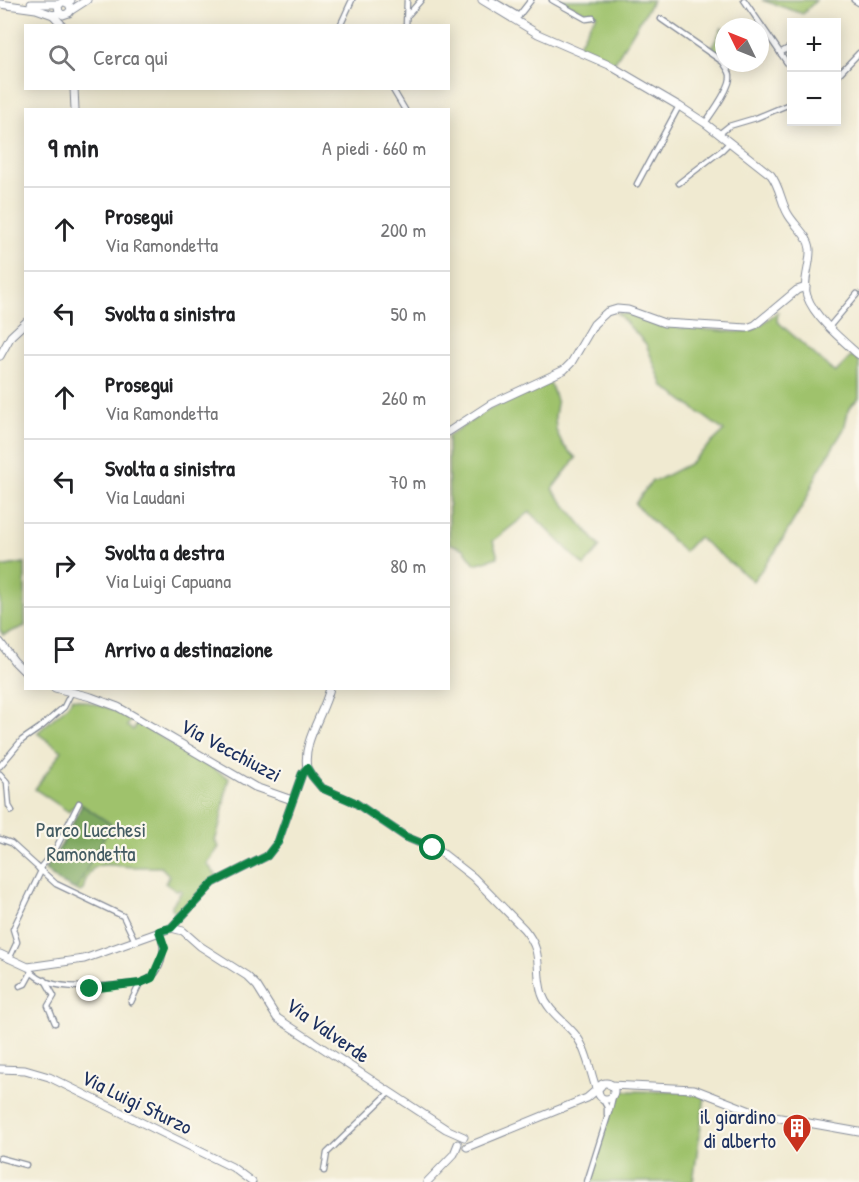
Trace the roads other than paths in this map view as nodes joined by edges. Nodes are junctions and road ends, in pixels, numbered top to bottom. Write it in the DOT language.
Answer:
graph roads {
  1 [pos="87,0"];
  2 [pos="352,0"];
  3 [pos="407,0"];
  4 [pos="421,0"];
  5 [pos="482,0"];
  6 [pos="492,0"];
  7 [pos="531,0"];
  8 [pos="552,0"];
  9 [pos="744,0"];
  10 [pos="854,0"];
  11 [pos="65,2"];
  12 [pos="859,3"];
  13 [pos="0,4"];
  14 [pos="16,5"];
  15 [pos="63,13"];
  16 [pos="408,15"];
  17 [pos="517,18"];
  18 [pos="593,18"];
  19 [pos="661,19"];
  20 [pos="65,24"];
  21 [pos="341,24"];
  22 [pos="406,24"];
  23 [pos="787,49"];
  24 [pos="780,53"];
  25 [pos="859,53"];
  26 [pos="787,63"];
  27 [pos="841,73"];
  28 [pos="74,90"];
  29 [pos="393,90"];
  30 [pos="787,105"];
  31 [pos="680,106"];
  32 [pos="75,108"];
  33 [pos="404,108"];
  34 [pos="705,123"];
  35 [pos="719,134"];
  36 [pos="730,142"];
  37 [pos="679,183"];
  38 [pos="636,184"];
  39 [pos="806,287"];
  40 [pos="857,294"];
  41 [pos="24,324"];
  42 [pos="829,327"];
  43 [pos="859,355"];
  44 [pos="0,356"];
  45 [pos="450,431"];
  46 [pos="0,642"];
  47 [pos="24,670"];
  48 [pos="61,690"];
  49 [pos="329,690"];
  50 [pos="71,693"];
  51 [pos="0,766"];
  52 [pos="307,768"];
  53 [pos="0,774"];
  54 [pos="292,800"];
  55 [pos="79,803"];
  56 [pos="12,811"];
  57 [pos="0,839"];
  58 [pos="40,870"];
  59 [pos="171,928"];
  60 [pos="159,931"];
  61 [pos="135,941"];
  62 [pos="0,954"];
  63 [pos="9,958"];
  64 [pos="30,970"];
  65 [pos="45,980"];
  66 [pos="140,983"];
  67 [pos="21,986"];
  68 [pos="131,1002"];
  69 [pos="55,1023"];
  70 [pos="588,1065"];
  71 [pos="0,1069"];
  72 [pos="630,1087"];
  73 [pos="603,1091"];
  74 [pos="390,1092"];
  75 [pos="613,1095"];
  76 [pos="606,1121"];
  77 [pos="859,1132"];
  78 [pos="491,1136"];
  79 [pos="461,1140"];
  80 [pos="467,1147"];
  81 [pos="0,1158"];
  82 [pos="445,1164"];
  83 [pos="26,1165"];
  84 [pos="324,1171"];
  85 [pos="252,1182"];
  86 [pos="428,1182"];
  87 [pos="587,1182"];
  1 -- 15 [label="street"];
  2 -- 21 [label="street"];
  3 -- 16 [label="street"];
  4 -- 16 [label="street"];
  5 -- 17 [label="street"];
  6 -- 17 [label="street"];
  7 -- 17 [label="street"];
  8 -- 18 [label="street"];
  9 -- 24 [label="street"];
  10 -- 12 [label="street"];
  11 -- 14 [label="street"];
  11 -- 15 [label="street"];
  11 -- 15 [label="street"];
  13 -- 14 [label="street"];
  14 -- 15 [label="street"];
  15 -- 20 [label="street"];
  16 -- 22 [label="street"];
  17 -- 31 [label="street"];
  19 -- 34 [label="street"];
  23 -- 24 [label="street"];
  24 -- 26 [label="street"];
  25 -- 27 [label="street"];
  28 -- 32 [label="street"];
  29 -- 33 [label="street"];
  30 -- 35 [label="street"];
  31 -- 34 [label="street"];
  31 -- 38 [label="street"];
  34 -- 35 [label="street"];
  35 -- 36 [label="street"];
  36 -- 37 [label="street"];
  36 -- 39 [label="street"];
  39 -- 42 [label="street"];
  39 -- 45 [label="street"];
  40 -- 42 [label="street"];
  41 -- 44 [label="street"];
  42 -- 43 [label="street"];
  46 -- 47 [label="street"];
  48 -- 50 [label="street, Via Vecchiuzzi"];
  49 -- 52 [label="street"];
  50 -- 51 [label="street"];
  50 -- 54 [label="street, Via Vecchiuzzi"];
  52 -- 54 [label="street"];
  52 -- 70 [label="street"];
  53 -- 56 [label="street"];
  54 -- 59 [label="street"];
  55 -- 58 [label="street"];
  57 -- 58 [label="street"];
  58 -- 61 [label="street"];
  58 -- 63 [label="street"];
  59 -- 60 [label="street"];
  59 -- 74 [label="street, Via Valverde"];
  60 -- 61 [label="street"];
  60 -- 66 [label="street"];
  61 -- 64 [label="street"];
  62 -- 63 [label="street"];
  63 -- 64 [label="street"];
  64 -- 65 [label="street"];
  64 -- 67 [label="street"];
  65 -- 66 [label="street"];
  65 -- 69 [label="street"];
  66 -- 68 [label="street"];
  70 -- 73 [label="street"];
  70 -- 73 [label="street"];
  71 -- 85 [label="street, Via Luigi Sturzo"];
  72 -- 73 [label="street"];
  72 -- 75 [label="street"];
  72 -- 77 [label="street"];
  73 -- 75 [label="street"];
  73 -- 75 [label="street"];
  73 -- 76 [label="street"];
  73 -- 78 [label="street"];
  74 -- 79 [label="street, Via Valverde"];
  74 -- 84 [label="street"];
  75 -- 76 [label="street"];
  76 -- 87 [label="street"];
  78 -- 79 [label="street"];
  78 -- 80 [label="street"];
  79 -- 80 [label="street, Via Valverde"];
  79 -- 82 [label="street"];
  80 -- 82 [label="street"];
  81 -- 83 [label="street"];
  82 -- 86 [label="street"];
}
